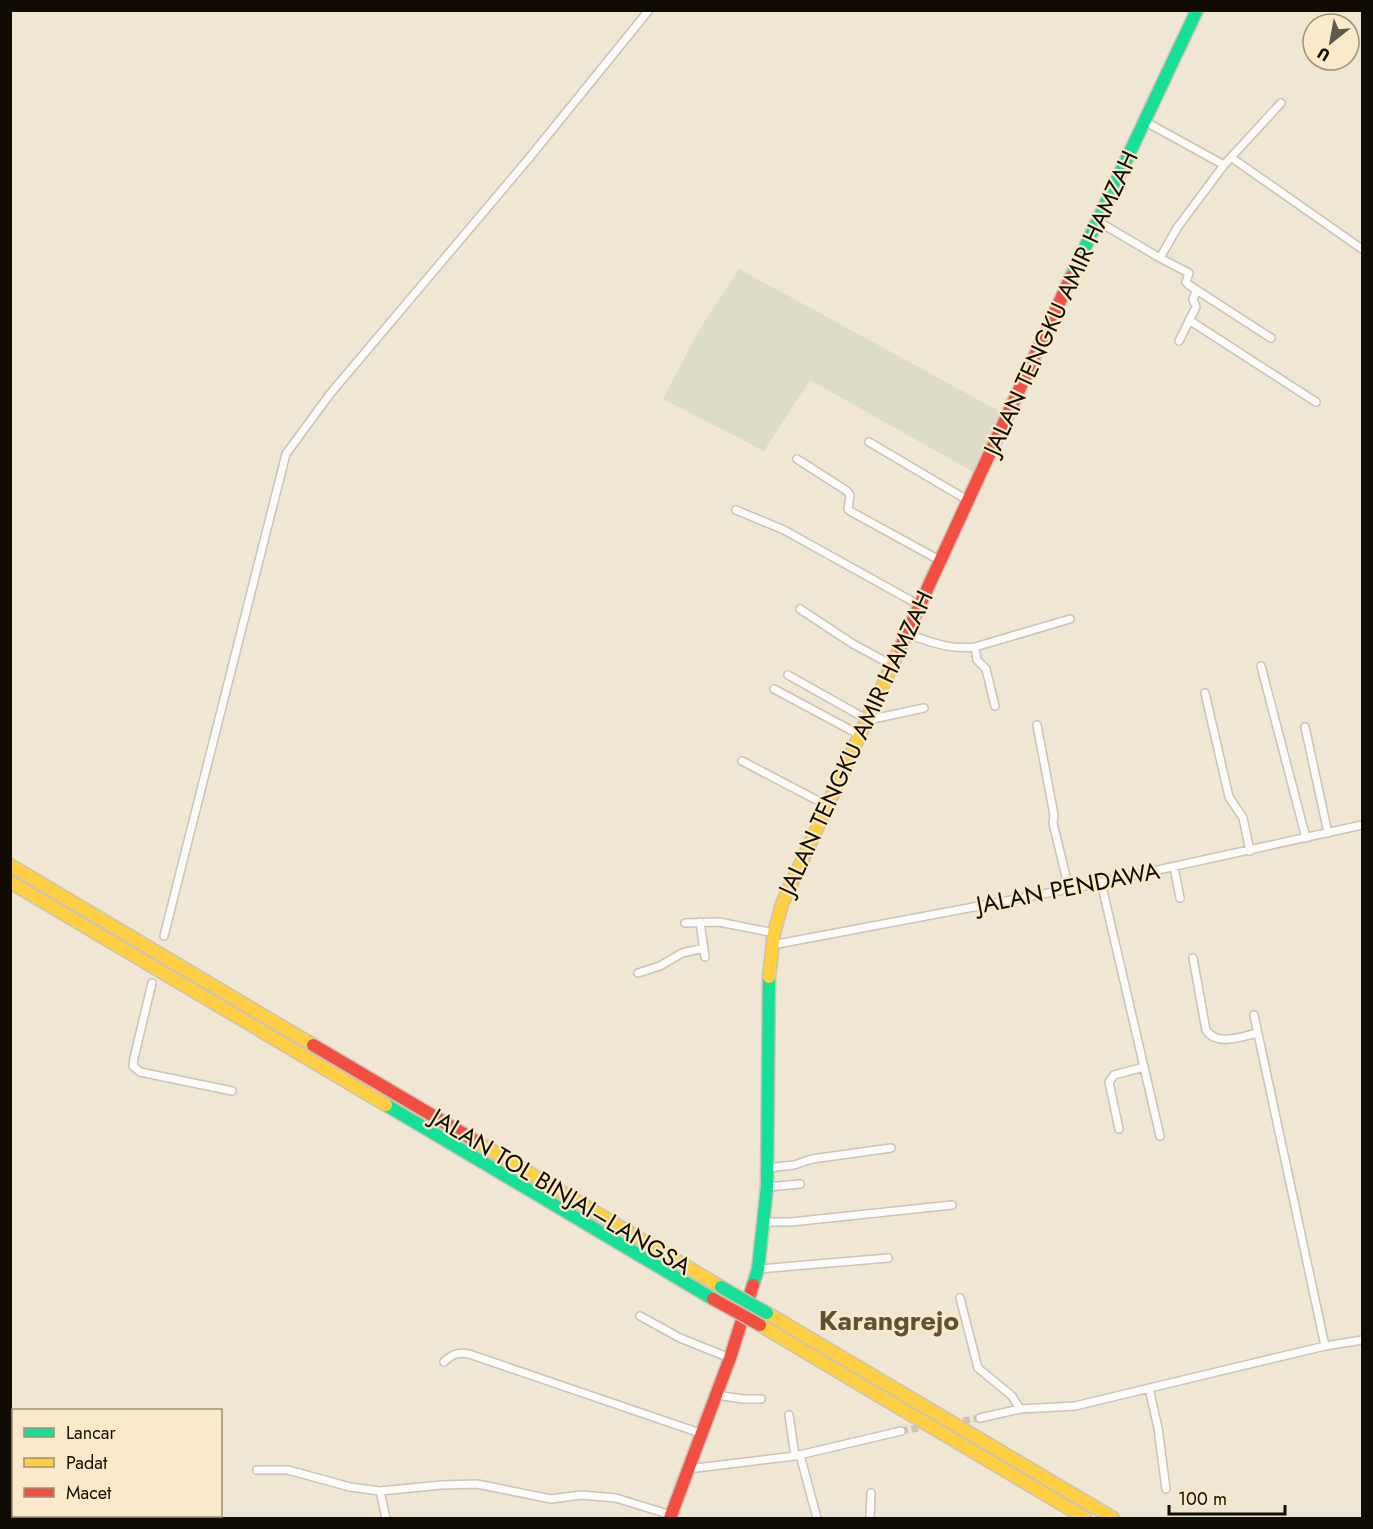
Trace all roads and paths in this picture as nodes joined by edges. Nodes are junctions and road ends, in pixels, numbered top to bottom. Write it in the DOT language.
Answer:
graph roads {
  1 [pos="649,10"];
  2 [pos="1197,10"];
  3 [pos="1281,103"];
  4 [pos="1146,122"];
  5 [pos="1232,158"];
  6 [pos="1224,165"];
  7 [pos="1099,222"];
  8 [pos="1362,249"];
  9 [pos="1160,258"];
  10 [pos="1197,290"];
  11 [pos="1189,320"];
  12 [pos="1271,339"];
  13 [pos="1179,341"];
  14 [pos="1316,402"];
  15 [pos="869,442"];
  16 [pos="797,459"];
  17 [pos="969,501"];
  18 [pos="736,510"];
  19 [pos="941,561"];
  20 [pos="920,605"];
  21 [pos="800,609"];
  22 [pos="1070,619"];
  23 [pos="907,634"];
  24 [pos="975,647"];
  25 [pos="892,665"];
  26 [pos="1261,666"];
  27 [pos="788,675"];
  28 [pos="774,689"];
  29 [pos="1206,693"];
  30 [pos="995,706"];
  31 [pos="924,708"];
  32 [pos="868,720"];
  33 [pos="1037,725"];
  34 [pos="1305,727"];
  35 [pos="860,735"];
  36 [pos="742,761"];
  37 [pos="826,805"];
  38 [pos="1362,825"];
  39 [pos="1328,833"];
  40 [pos="1306,838"];
  41 [pos="1250,851"];
  42 [pos="10,865"];
  43 [pos="1174,867"];
  44 [pos="10,882"];
  45 [pos="1101,882"];
  46 [pos="1069,889"];
  47 [pos="1180,898"];
  48 [pos="700,922"];
  49 [pos="685,923"];
  50 [pos="164,936"];
  51 [pos="773,939"];
  52 [pos="1193,958"];
  53 [pos="638,973"];
  54 [pos="152,983"];
  55 [pos="1254,1015"];
  56 [pos="1258,1033"];
  57 [pos="1144,1068"];
  58 [pos="232,1091"];
  59 [pos="1119,1129"];
  60 [pos="1160,1136"];
  61 [pos="891,1148"];
  62 [pos="767,1168"];
  63 [pos="800,1184"];
  64 [pos="767,1187"];
  65 [pos="952,1205"];
  66 [pos="765,1222"];
  67 [pos="888,1258"];
  68 [pos="758,1269"];
  69 [pos="960,1298"];
  70 [pos="640,1316"];
  71 [pos="1362,1340"];
  72 [pos="1326,1346"];
  73 [pos="730,1358"];
  74 [pos="444,1362"];
  75 [pos="1149,1388"];
  76 [pos="716,1395"];
  77 [pos="761,1399"];
  78 [pos="1020,1409"];
  79 [pos="789,1415"];
  80 [pos="980,1418"];
  81 [pos="901,1431"];
  82 [pos="703,1434"];
  83 [pos="798,1455"];
  84 [pos="257,1470"];
  85 [pos="688,1470"];
  86 [pos="1166,1489"];
  87 [pos="380,1491"];
  88 [pos="871,1493"];
  89 [pos="670,1517"];
  90 [pos="386,1518"];
  91 [pos="817,1518"];
  92 [pos="870,1518"];
  93 [pos="1085,1518"];
  94 [pos="1113,1518"];
  1 -- 50 [label="street"];
  2 -- 4 [label="highway, JALAN TENGKU AMIR HAMZAH"];
  3 -- 5 [label="street"];
  4 -- 6 [label="street"];
  4 -- 7 [label="highway, JALAN TENGKU AMIR HAMZAH"];
  5 -- 6 [label="street"];
  5 -- 8 [label="street"];
  6 -- 9 [label="street"];
  7 -- 9 [label="street"];
  7 -- 17 [label="highway, JALAN TENGKU AMIR HAMZAH"];
  9 -- 10 [label="street"];
  10 -- 11 [label="street"];
  10 -- 12 [label="street"];
  11 -- 13 [label="street"];
  11 -- 14 [label="street"];
  15 -- 17 [label="street"];
  16 -- 19 [label="street"];
  17 -- 19 [label="highway, JALAN TENGKU AMIR HAMZAH"];
  18 -- 20 [label="street"];
  19 -- 20 [label="highway, JALAN TENGKU AMIR HAMZAH"];
  20 -- 23 [label="highway, JALAN TENGKU AMIR HAMZAH"];
  21 -- 25 [label="street"];
  22 -- 24 [label="street"];
  23 -- 24 [label="street"];
  23 -- 25 [label="highway, JALAN TENGKU AMIR HAMZAH"];
  24 -- 30 [label="street"];
  25 -- 32 [label="highway, JALAN TENGKU AMIR HAMZAH"];
  26 -- 40 [label="street"];
  27 -- 32 [label="street"];
  28 -- 35 [label="street"];
  29 -- 41 [label="street"];
  31 -- 32 [label="street"];
  32 -- 35 [label="highway, JALAN TENGKU AMIR HAMZAH"];
  33 -- 46 [label="street"];
  34 -- 39 [label="street"];
  35 -- 37 [label="highway, JALAN TENGKU AMIR HAMZAH"];
  36 -- 37 [label="street"];
  37 -- 51 [label="highway, JALAN TENGKU AMIR HAMZAH"];
  38 -- 39 [label="street, JALAN PENDAWA"];
  39 -- 40 [label="street, JALAN PENDAWA"];
  40 -- 41 [label="street, JALAN PENDAWA"];
  41 -- 43 [label="street, JALAN PENDAWA"];
  42 -- 94 [label="highway, JALAN TOL BINJAI–LANGSA, bridge"];
  43 -- 45 [label="street, JALAN PENDAWA"];
  43 -- 47 [label="street"];
  44 -- 93 [label="highway, JALAN TOL BINJAI–LANGSA, bridge"];
  45 -- 46 [label="street, JALAN PENDAWA"];
  45 -- 57 [label="street"];
  46 -- 51 [label="street, JALAN PENDAWA"];
  48 -- 49 [label="street"];
  48 -- 51 [label="street"];
  48 -- 53 [label="street"];
  51 -- 62 [label="highway, JALAN TENGKU AMIR HAMZAH"];
  52 -- 56 [label="street"];
  54 -- 58 [label="street"];
  55 -- 56 [label="street"];
  56 -- 72 [label="street"];
  57 -- 59 [label="street"];
  57 -- 60 [label="street"];
  61 -- 62 [label="street"];
  62 -- 64 [label="highway, JALAN TENGKU AMIR HAMZAH"];
  63 -- 64 [label="street"];
  64 -- 66 [label="highway, JALAN TENGKU AMIR HAMZAH"];
  65 -- 66 [label="street"];
  66 -- 68 [label="highway, JALAN TENGKU AMIR HAMZAH"];
  67 -- 68 [label="street"];
  68 -- 73 [label="highway, JALAN TENGKU AMIR HAMZAH"];
  69 -- 78 [label="street"];
  70 -- 73 [label="street"];
  71 -- 72 [label="street"];
  72 -- 75 [label="street"];
  73 -- 76 [label="highway, JALAN TENGKU AMIR HAMZAH"];
  74 -- 82 [label="street"];
  75 -- 78 [label="street"];
  75 -- 86 [label="street"];
  76 -- 77 [label="street"];
  76 -- 82 [label="highway, JALAN TENGKU AMIR HAMZAH"];
  78 -- 80 [label="street"];
  79 -- 83 [label="street"];
  81 -- 83 [label="street"];
  82 -- 85 [label="highway, JALAN TENGKU AMIR HAMZAH"];
  83 -- 85 [label="street"];
  83 -- 91 [label="street"];
  84 -- 87 [label="street"];
  85 -- 89 [label="highway, JALAN TENGKU AMIR HAMZAH"];
  87 -- 89 [label="street"];
  87 -- 90 [label="street"];
  88 -- 92 [label="street"];
}
